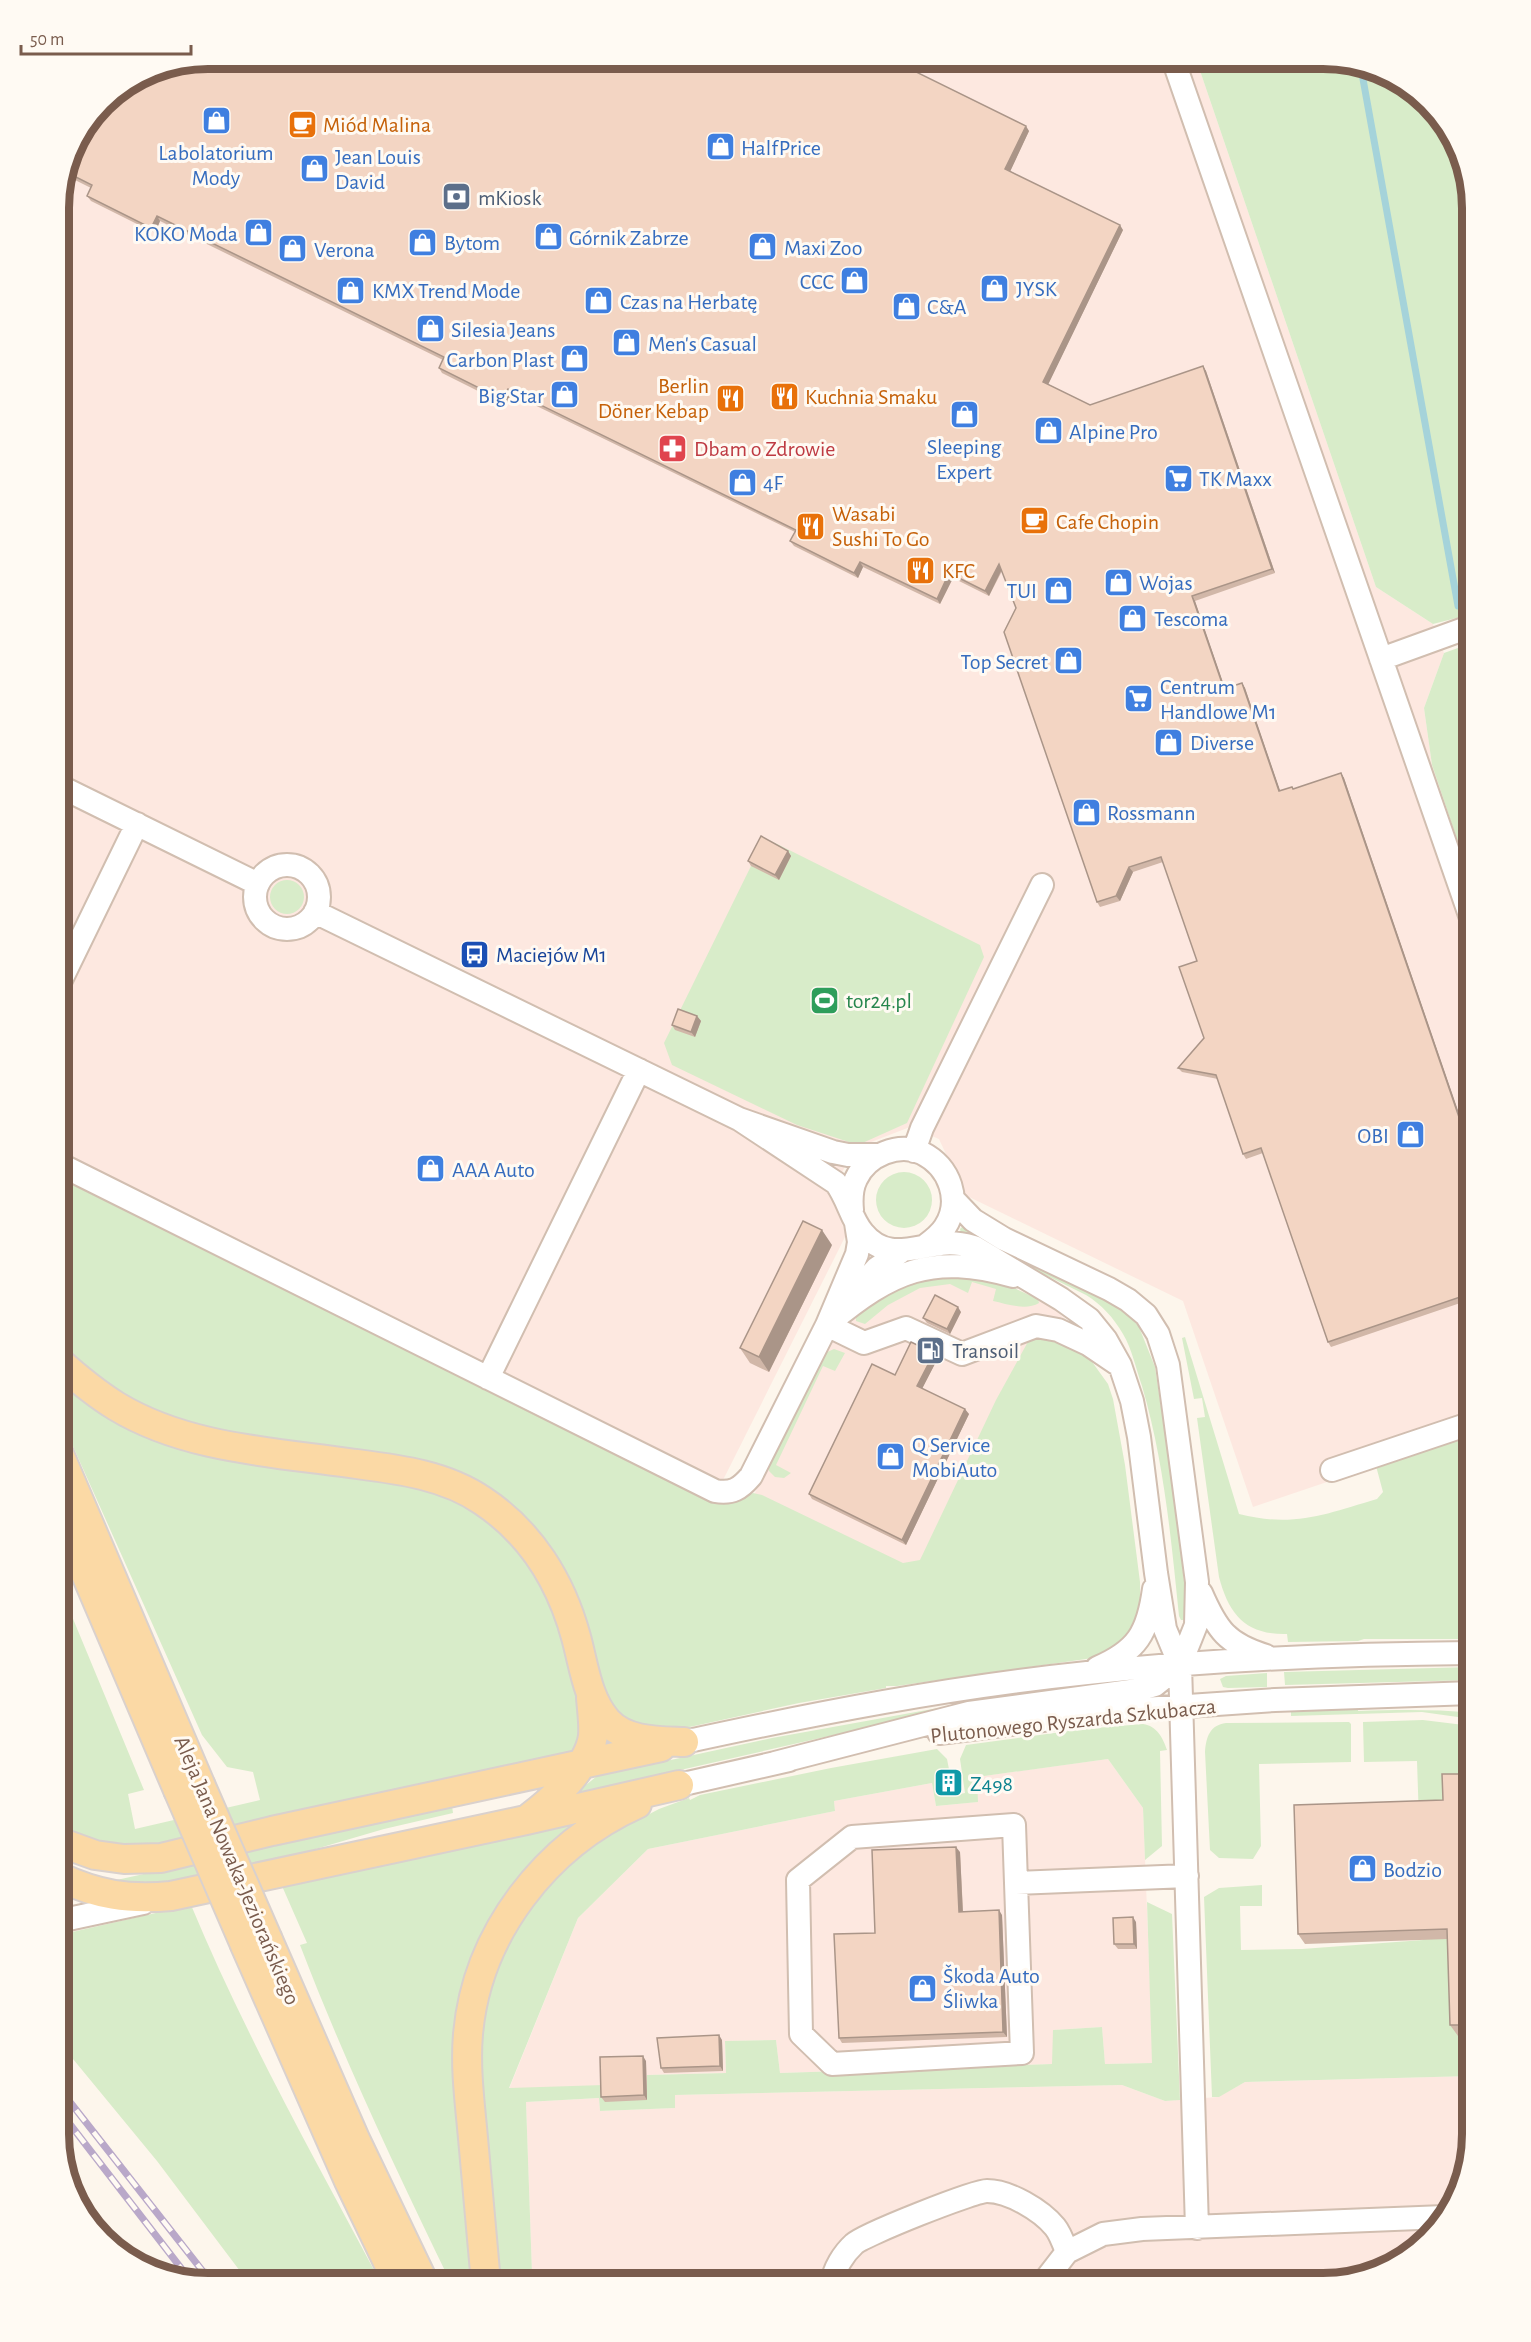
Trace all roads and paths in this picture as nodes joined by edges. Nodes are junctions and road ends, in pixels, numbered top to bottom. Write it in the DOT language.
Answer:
graph roads {
  1 [pos="1177,69"];
  2 [pos="1462,630"];
  3 [pos="1381,659"];
  4 [pos="69,791"];
  5 [pos="137,824"];
  6 [pos="258,884"];
  7 [pos="1042,885"];
  8 [pos="1462,890"];
  9 [pos="315,912"];
  10 [pos="69,963"];
  11 [pos="639,1070"];
  12 [pos="739,1119"];
  13 [pos="914,1151"];
  14 [pos="879,1155"];
  15 [pos="69,1169"];
  16 [pos="953,1199"];
  17 [pos="854,1216"];
  18 [pos="925,1246"];
  19 [pos="902,1251"];
  20 [pos="1029,1281"];
  21 [pos="827,1325"];
  22 [pos="1120,1365"];
  23 [pos="69,1371"];
  24 [pos="488,1378"];
  25 [pos="1462,1427"];
  26 [pos="1332,1470"];
  27 [pos="69,1480"];
  28 [pos="69,1532"];
  29 [pos="1156,1573"];
  30 [pos="1197,1582"];
  31 [pos="1462,1653"];
  32 [pos="1274,1658"];
  33 [pos="1180,1665"];
  34 [pos="1086,1673"];
  35 [pos="1462,1693"];
  36 [pos="591,1698"];
  37 [pos="1182,1706"];
  38 [pos="684,1742"];
  39 [pos="775,1763"];
  40 [pos="581,1765"];
  41 [pos="679,1785"];
  42 [pos="189,1787"];
  43 [pos="526,1820"];
  44 [pos="69,1846"];
  45 [pos="1187,1876"];
  46 [pos="69,1882"];
  47 [pos="1016,1883"];
  48 [pos="171,1896"];
  49 [pos="69,1919"];
  50 [pos="257,1943"];
  51 [pos="1434,2217"];
  52 [pos="1197,2228"];
  53 [pos="1067,2252"];
  54 [pos="394,2273"];
  55 [pos="419,2273"];
  56 [pos="485,2273"];
  57 [pos="835,2273"];
  58 [pos="1051,2273"];
  1 -- 3 [label="street"];
  2 -- 3 [label="street"];
  3 -- 8 [label="street"];
  4 -- 5 [label="street"];
  5 -- 6 [label="street"];
  5 -- 10 [label="street"];
  6 -- 9 [label="street"];
  6 -- 9 [label="street"];
  7 -- 13 [label="street"];
  9 -- 11 [label="street"];
  11 -- 12 [label="street"];
  11 -- 24 [label="street"];
  12 -- 14 [label="street"];
  12 -- 17 [label="street"];
  13 -- 14 [label="street"];
  13 -- 16 [label="street"];
  14 -- 17 [label="street"];
  15 -- 24 [label="street"];
  16 -- 18 [label="street"];
  16 -- 30 [label="street"];
  17 -- 19 [label="street"];
  17 -- 21 [label="street"];
  18 -- 19 [label="street"];
  18 -- 20 [label="street"];
  19 -- 21 [label="street"];
  20 -- 21 [label="street"];
  20 -- 22 [label="street"];
  21 -- 22 [label="street"];
  21 -- 24 [label="street"];
  22 -- 29 [label="street"];
  23 -- 36 [label="main road"];
  25 -- 26 [label="street"];
  27 -- 42 [label="main road, Aleja Jana Nowaka-Jeziorańskiego"];
  28 -- 42 [label="main road, Aleja Jana Nowaka-Jeziorańskiego"];
  29 -- 33 [label="street"];
  29 -- 34 [label="street"];
  30 -- 32 [label="street"];
  30 -- 33 [label="street"];
  31 -- 32 [label="street, Plutonowego Ryszarda Szkubacza"];
  32 -- 33 [label="street, Plutonowego Ryszarda Szkubacza"];
  33 -- 34 [label="street, Plutonowego Ryszarda Szkubacza"];
  33 -- 37 [label="street"];
  33 -- 39 [label="street"];
  34 -- 38 [label="street, Plutonowego Ryszarda Szkubacza"];
  35 -- 37 [label="street, Plutonowego Ryszarda Szkubacza"];
  36 -- 38 [label="main road"];
  36 -- 40 [label="main road"];
  37 -- 39 [label="street, Plutonowego Ryszarda Szkubacza"];
  37 -- 45 [label="street"];
  38 -- 40 [label="main road"];
  39 -- 41 [label="street, Plutonowego Ryszarda Szkubacza"];
  40 -- 43 [label="main road"];
  40 -- 44 [label="main road"];
  41 -- 43 [label="main road"];
  41 -- 56 [label="main road"];
  42 -- 50 [label="main road, Aleja Jana Nowaka-Jeziorańskiego, bridge"];
  43 -- 48 [label="main road"];
  45 -- 47 [label="street"];
  45 -- 52 [label="street"];
  46 -- 48 [label="main road"];
  47 -- 47 [label="street"];
  48 -- 49 [label="street"];
  50 -- 54 [label="main road, Aleja Jana Nowaka-Jeziorańskiego"];
  50 -- 55 [label="main road, Aleja Jana Nowaka-Jeziorańskiego"];
  51 -- 52 [label="street"];
  52 -- 53 [label="street"];
  53 -- 57 [label="street"];
  53 -- 58 [label="street"];
}
